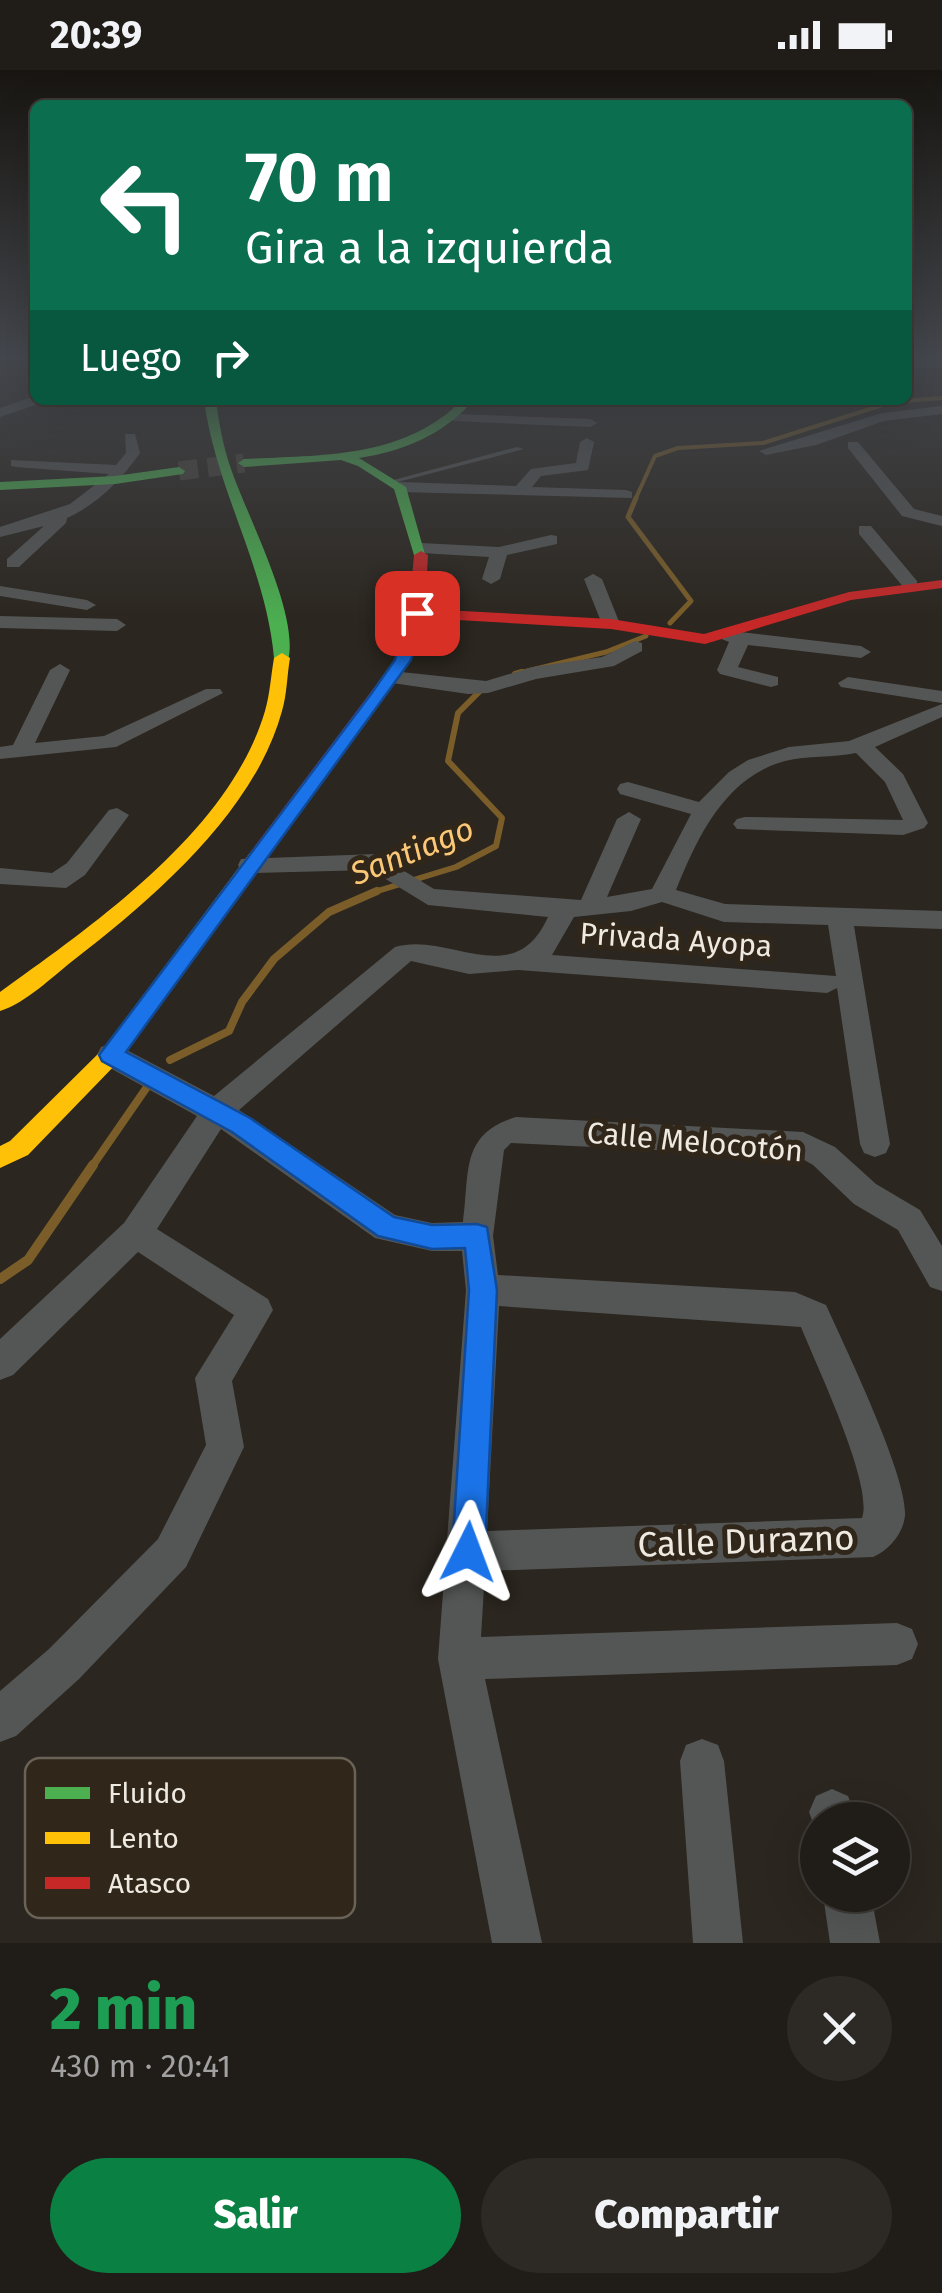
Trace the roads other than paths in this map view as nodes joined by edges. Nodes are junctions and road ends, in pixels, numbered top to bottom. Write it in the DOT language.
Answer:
graph roads {
  1 [pos="132,447"];
  2 [pos="196,447"];
  3 [pos="219,447"];
  4 [pos="382,447"];
  5 [pos="587,447"];
  6 [pos="784,447"];
  7 [pos="855,447"];
  8 [pos="520,449"];
  9 [pos="766,451"];
  10 [pos="339,456"];
  11 [pos="16,464"];
  12 [pos="244,464"];
  13 [pos="179,471"];
  14 [pos="118,475"];
  15 [pos="397,484"];
  16 [pos="0,486"];
  17 [pos="520,491"];
  18 [pos="626,495"];
  19 [pos="64,516"];
  20 [pos="942,520"];
  21 [pos="222,530"];
  22 [pos="865,530"];
  23 [pos="0,532"];
  24 [pos="551,540"];
  25 [pos="421,548"];
  26 [pos="499,552"];
  27 [pos="13,563"];
  28 [pos="491,579"];
  29 [pos="593,579"];
  30 [pos="942,584"];
  31 [pos="911,585"];
  32 [pos="0,591"];
  33 [pos="86,605"];
  34 [pos="417,613"];
  35 [pos="0,622"];
  36 [pos="611,624"];
  37 [pos="117,625"];
  38 [pos="732,638"];
  39 [pos="636,647"];
  40 [pos="861,652"];
  41 [pos="60,670"];
  42 [pos="392,676"];
  43 [pos="771,681"];
  44 [pos="848,683"];
  45 [pos="212,693"];
  46 [pos="942,697"];
  47 [pos="942,710"];
  48 [pos="861,746"];
  49 [pos="10,751"];
  50 [pos="628,789"];
  51 [pos="703,810"];
  52 [pos="117,815"];
  53 [pos="629,820"];
  54 [pos="745,824"];
  55 [pos="250,865"];
  56 [pos="0,876"];
  57 [pos="662,894"];
  58 [pos="576,910"];
  59 [pos="840,918"];
  60 [pos="942,920"];
  61 [pos="521,962"];
  62 [pos="827,982"];
  63 [pos="0,1003"];
  64 [pos="111,1055"];
  65 [pos="216,1112"];
  66 [pos="875,1144"];
  67 [pos="0,1158"];
  68 [pos="136,1233"];
  69 [pos="477,1236"];
  70 [pos="942,1276"];
  71 [pos="483,1290"];
  72 [pos="0,1363"];
  73 [pos="468,1552"];
  74 [pos="897,1644"];
  75 [pos="459,1659"];
  76 [pos="0,1720"];
  77 [pos="702,1760"];
  78 [pos="850,1912"];
  79 [pos="517,1943"];
  80 [pos="718,1943"];
  81 [pos="855,1943"];
  1 -- 14 [label="street"];
  2 -- 21 [label="main road"];
  3 -- 63 [label="main road"];
  4 -- 10 [label="main road"];
  5 -- 17 [label="street"];
  6 -- 9 [label="street"];
  7 -- 20 [label="street"];
  8 -- 15 [label="lane"];
  10 -- 12 [label="main road"];
  10 -- 15 [label="main road"];
  11 -- 14 [label="street"];
  13 -- 14 [label="main road"];
  14 -- 16 [label="main road"];
  14 -- 19 [label="street"];
  15 -- 17 [label="street"];
  15 -- 25 [label="main road"];
  17 -- 18 [label="street"];
  19 -- 23 [label="street"];
  19 -- 27 [label="street"];
  22 -- 31 [label="street"];
  24 -- 26 [label="street"];
  25 -- 26 [label="street"];
  25 -- 34 [label="main road"];
  26 -- 28 [label="street"];
  29 -- 36 [label="street"];
  30 -- 31 [label="main road"];
  31 -- 38 [label="main road"];
  32 -- 33 [label="street"];
  34 -- 36 [label="main road"];
  34 -- 42 [label="main road"];
  35 -- 37 [label="street"];
  36 -- 38 [label="main road"];
  38 -- 40 [label="street"];
  38 -- 43 [label="street"];
  39 -- 42 [label="street"];
  41 -- 49 [label="street"];
  42 -- 55 [label="main road"];
  44 -- 46 [label="street"];
  45 -- 49 [label="street"];
  47 -- 48 [label="street"];
  48 -- 51 [label="street"];
  48 -- 54 [label="street"];
  50 -- 51 [label="street"];
  51 -- 57 [label="street"];
  52 -- 56 [label="street"];
  53 -- 58 [label="street"];
  55 -- 58 [label="street"];
  55 -- 64 [label="main road"];
  57 -- 58 [label="street"];
  57 -- 59 [label="street"];
  58 -- 61 [label="street"];
  59 -- 60 [label="street"];
  59 -- 66 [label="street"];
  61 -- 62 [label="street, Privada Ayopa"];
  61 -- 65 [label="street, Privada Ayopa"];
  64 -- 65 [label="street"];
  64 -- 67 [label="main road"];
  65 -- 68 [label="street, Privada Ayopa"];
  65 -- 69 [label="street"];
  68 -- 72 [label="street, Privada Ayopa"];
  68 -- 76 [label="street"];
  69 -- 70 [label="street, Calle Melocotón"];
  69 -- 71 [label="street, Calle Melocotón"];
  71 -- 73 [label="street, Calle Melocotón"];
  71 -- 73 [label="street, Calle Durazno"];
  73 -- 75 [label="street, Calle Melocotón"];
  74 -- 75 [label="street"];
  75 -- 79 [label="street, Calle Melocotón"];
  77 -- 80 [label="street"];
  78 -- 81 [label="street"];
}
